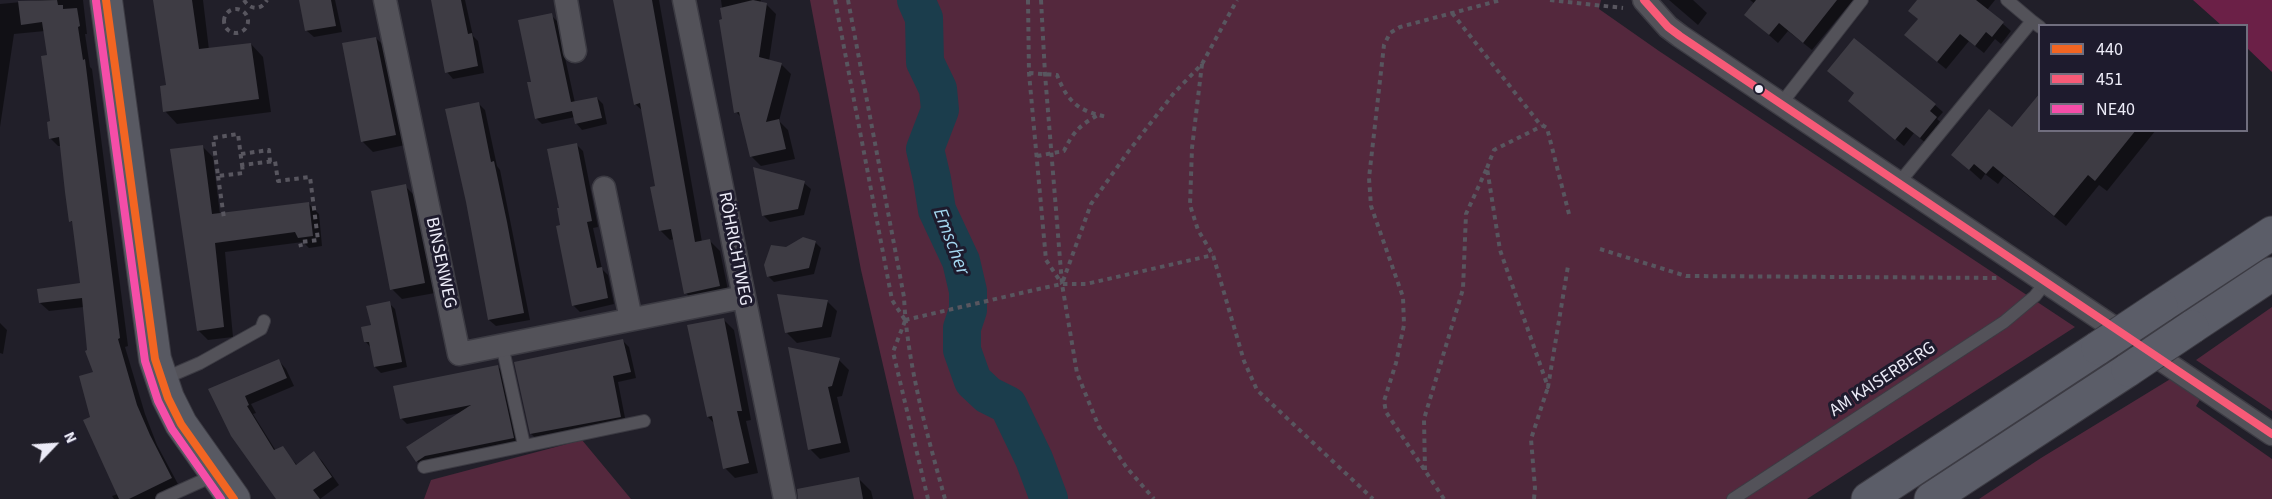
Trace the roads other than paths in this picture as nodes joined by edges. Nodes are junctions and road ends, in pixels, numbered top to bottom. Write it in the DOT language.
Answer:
graph roads {
  1 [pos="106,0"];
  2 [pos="385,0"];
  3 [pos="566,0"];
  4 [pos="684,0"];
  5 [pos="1862,0"];
  6 [pos="2007,0"];
  7 [pos="1634,4"];
  8 [pos="2036,24"];
  9 [pos="575,51"];
  10 [pos="1781,104"];
  11 [pos="1898,184"];
  12 [pos="604,188"];
  13 [pos="2272,233"];
  14 [pos="2272,274"];
  15 [pos="2046,282"];
  16 [pos="744,297"];
  17 [pos="631,319"];
  18 [pos="264,321"];
  19 [pos="502,345"];
  20 [pos="161,379"];
  21 [pos="644,421"];
  22 [pos="2272,435"];
  23 [pos="524,445"];
  24 [pos="424,467"];
  25 [pos="225,487"];
  26 [pos="162,499"];
  27 [pos="784,499"];
  28 [pos="1732,499"];
  29 [pos="1868,499"];
  30 [pos="1931,499"];
  1 -- 20 [label="main road"];
  2 -- 19 [label="street, BINSENWEG"];
  3 -- 9 [label="street"];
  4 -- 16 [label="street, RÖHRICHTWEG"];
  5 -- 10 [label="lane"];
  6 -- 8 [label="lane"];
  7 -- 10 [label="street"];
  8 -- 11 [label="lane"];
  10 -- 11 [label="street"];
  11 -- 15 [label="street"];
  12 -- 17 [label="street"];
  13 -- 29 [label="highway, bridge"];
  14 -- 30 [label="highway, bridge"];
  15 -- 22 [label="street"];
  15 -- 28 [label="lane, AM KAISERBERG"];
  16 -- 17 [label="street, BINSENWEG"];
  16 -- 27 [label="street, RÖHRICHTWEG"];
  17 -- 19 [label="street, BINSENWEG"];
  18 -- 20 [label="lane"];
  19 -- 23 [label="lane"];
  20 -- 25 [label="main road"];
  21 -- 23 [label="lane"];
  23 -- 24 [label="lane"];
  25 -- 26 [label="lane"];
}
